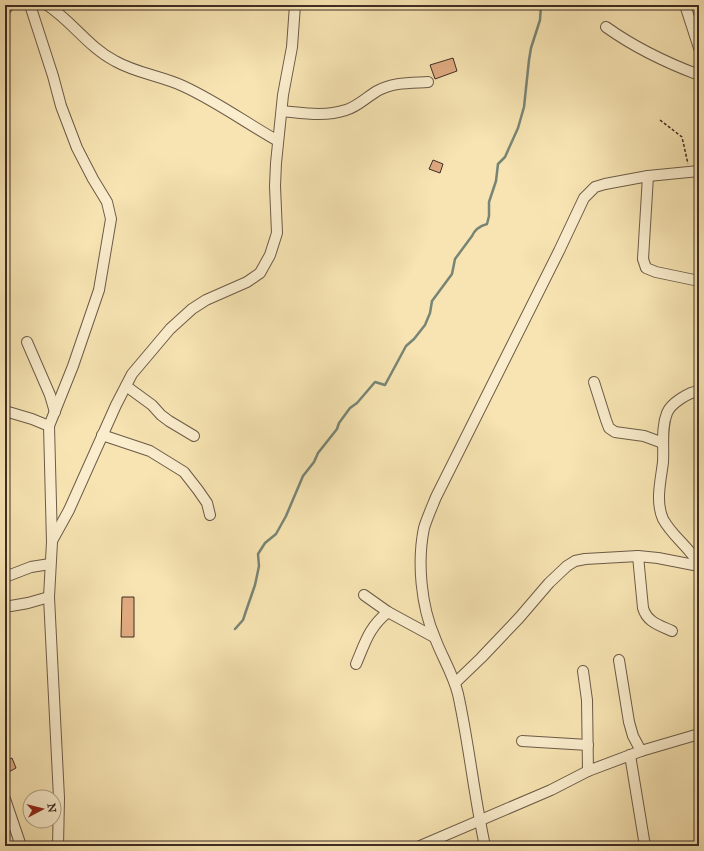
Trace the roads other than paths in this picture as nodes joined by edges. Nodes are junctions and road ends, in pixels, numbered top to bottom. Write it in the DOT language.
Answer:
graph roads {
  1 [pos="9,5"];
  2 [pos="30,5"];
  3 [pos="47,5"];
  4 [pos="295,5"];
  5 [pos="685,5"];
  6 [pos="5,10"];
  7 [pos="606,27"];
  8 [pos="699,48"];
  9 [pos="699,75"];
  10 [pos="428,82"];
  11 [pos="282,111"];
  12 [pos="278,141"];
  13 [pos="694,171"];
  14 [pos="648,176"];
  15 [pos="699,281"];
  16 [pos="27,342"];
  17 [pos="594,382"];
  18 [pos="126,386"];
  19 [pos="699,391"];
  20 [pos="5,411"];
  21 [pos="56,412"];
  22 [pos="49,426"];
  23 [pos="102,435"];
  24 [pos="194,436"];
  25 [pos="663,443"];
  26 [pos="210,515"];
  27 [pos="52,542"];
  28 [pos="638,556"];
  29 [pos="50,564"];
  30 [pos="699,566"];
  31 [pos="5,576"];
  32 [pos="364,595"];
  33 [pos="49,597"];
  34 [pos="5,607"];
  35 [pos="388,612"];
  36 [pos="672,631"];
  37 [pos="434,637"];
  38 [pos="619,660"];
  39 [pos="356,664"];
  40 [pos="583,671"];
  41 [pos="455,683"];
  42 [pos="699,734"];
  43 [pos="522,741"];
  44 [pos="588,745"];
  45 [pos="641,751"];
  46 [pos="630,755"];
  47 [pos="588,771"];
  48 [pos="5,799"];
  49 [pos="480,821"];
  50 [pos="21,846"];
  51 [pos="58,846"];
  52 [pos="420,846"];
  53 [pos="485,846"];
  54 [pos="645,846"];
  1 -- 6 [label="street"];
  2 -- 21 [label="street"];
  3 -- 12 [label="street"];
  4 -- 11 [label="street"];
  5 -- 8 [label="street"];
  7 -- 9 [label="street"];
  10 -- 11 [label="street"];
  11 -- 12 [label="street"];
  12 -- 18 [label="street"];
  13 -- 14 [label="street"];
  14 -- 15 [label="street"];
  14 -- 37 [label="street"];
  16 -- 21 [label="street"];
  17 -- 25 [label="street"];
  18 -- 23 [label="street"];
  18 -- 24 [label="street"];
  19 -- 25 [label="street"];
  20 -- 22 [label="street"];
  21 -- 22 [label="street"];
  22 -- 27 [label="street"];
  23 -- 26 [label="street"];
  23 -- 27 [label="street"];
  25 -- 30 [label="street"];
  27 -- 29 [label="street"];
  28 -- 30 [label="street"];
  28 -- 36 [label="street"];
  28 -- 41 [label="street"];
  29 -- 31 [label="street"];
  29 -- 33 [label="street"];
  32 -- 35 [label="street"];
  33 -- 34 [label="street"];
  33 -- 51 [label="street"];
  35 -- 37 [label="street"];
  35 -- 39 [label="street"];
  37 -- 41 [label="street"];
  38 -- 45 [label="street"];
  40 -- 44 [label="street"];
  41 -- 49 [label="street"];
  42 -- 45 [label="street"];
  43 -- 44 [label="street"];
  44 -- 47 [label="street"];
  45 -- 46 [label="street"];
  46 -- 47 [label="street"];
  46 -- 54 [label="street"];
  47 -- 49 [label="street"];
  48 -- 50 [label="street"];
  49 -- 52 [label="street"];
  49 -- 53 [label="street"];
}
